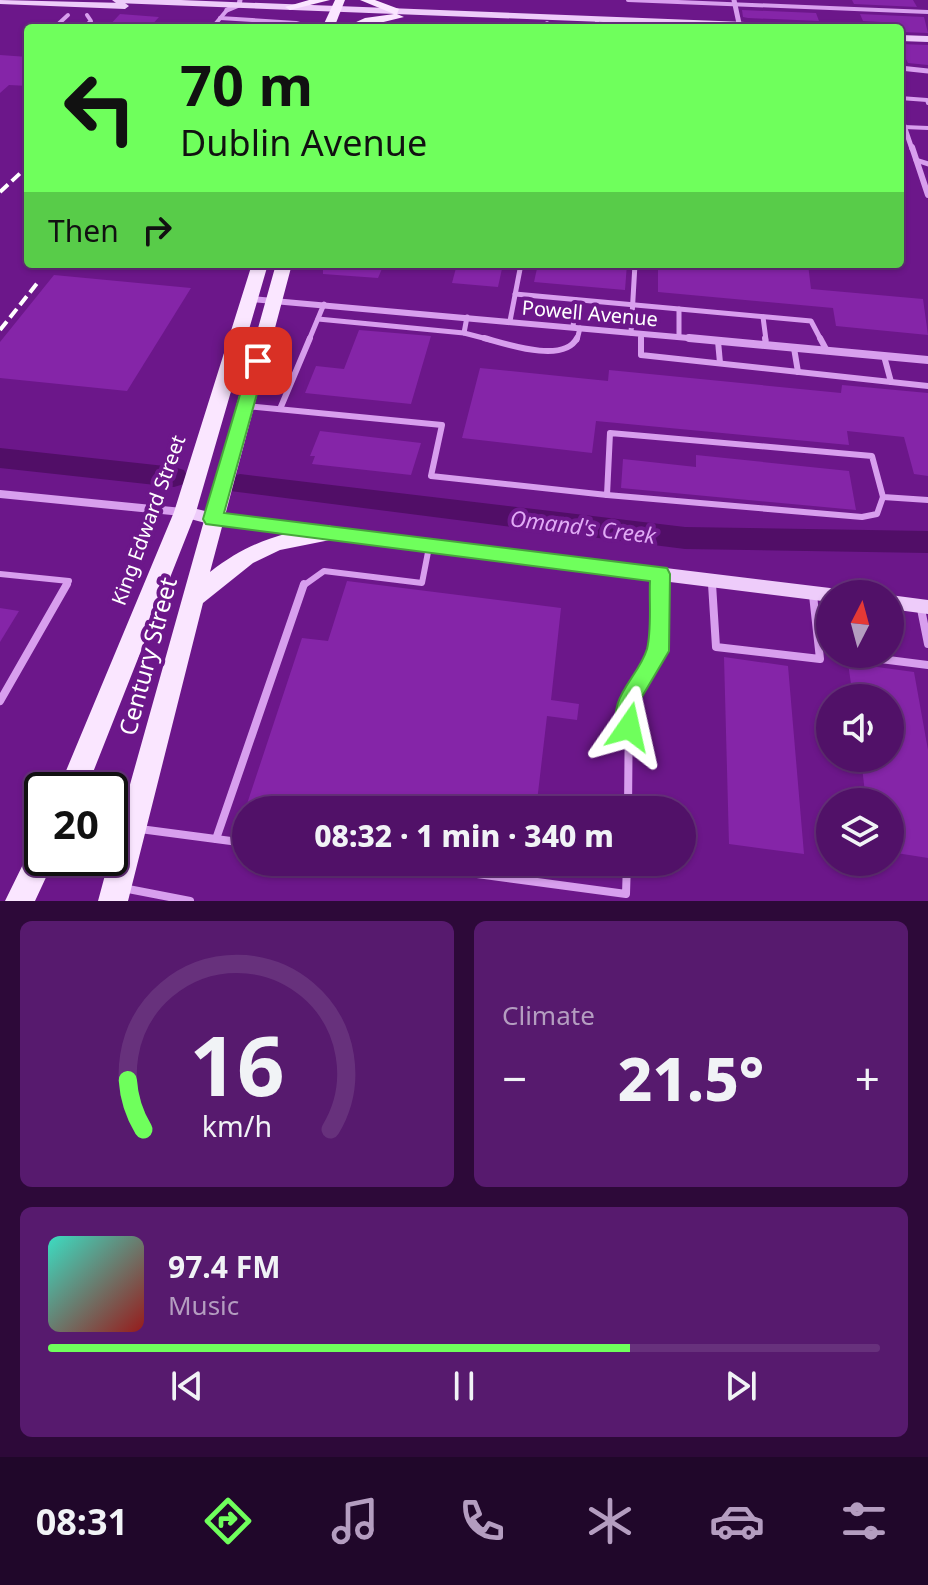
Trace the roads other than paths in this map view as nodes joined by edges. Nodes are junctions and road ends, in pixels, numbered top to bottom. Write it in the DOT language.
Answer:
graph roads {
  1 [pos="116,0"];
  2 [pos="325,0"];
  3 [pos="365,0"];
  4 [pos="628,0"];
  5 [pos="0,1"];
  6 [pos="55,2"];
  7 [pos="239,2"];
  8 [pos="734,2"];
  9 [pos="102,3"];
  10 [pos="290,7"];
  11 [pos="336,8"];
  12 [pos="928,12"];
  13 [pos="223,14"];
  14 [pos="396,14"];
  15 [pos="68,15"];
  16 [pos="87,15"];
  17 [pos="351,16"];
  18 [pos="58,24"];
  19 [pos="88,24"];
  20 [pos="215,24"];
  21 [pos="300,24"];
  22 [pos="522,24"];
  23 [pos="597,24"];
  24 [pos="739,24"];
  25 [pos="904,31"];
  26 [pos="928,32"];
  27 [pos="904,38"];
  28 [pos="928,39"];
  29 [pos="904,68"];
  30 [pos="928,71"];
  31 [pos="904,98"];
  32 [pos="928,101"];
  33 [pos="904,127"];
  34 [pos="928,128"];
  35 [pos="916,160"];
  36 [pos="928,164"];
  37 [pos="928,195"];
  38 [pos="259,268"];
  39 [pos="283,268"];
  40 [pos="520,268"];
  41 [pos="635,268"];
  42 [pos="515,294"];
  43 [pos="250,299"];
  44 [pos="274,300"];
  45 [pos="576,300"];
  46 [pos="324,304"];
  47 [pos="633,305"];
  48 [pos="679,309"];
  49 [pos="391,310"];
  50 [pos="467,317"];
  51 [pos="763,317"];
  52 [pos="318,319"];
  53 [pos="510,321"];
  54 [pos="386,326"];
  55 [pos="576,328"];
  56 [pos="464,333"];
  57 [pos="631,333"];
  58 [pos="641,334"];
  59 [pos="679,337"];
  60 [pos="718,341"];
  61 [pos="766,345"];
  62 [pos="794,348"];
  63 [pos="827,351"];
  64 [pos="884,356"];
  65 [pos="928,360"];
  66 [pos="720,363"];
  67 [pos="798,372"];
  68 [pos="891,382"];
  69 [pos="928,386"];
  70 [pos="222,390"];
  71 [pos="248,399"];
  72 [pos="280,409"];
  73 [pos="0,494"];
  74 [pos="607,495"];
  75 [pos="883,497"];
  76 [pos="928,500"];
  77 [pos="185,512"];
  78 [pos="213,519"];
  79 [pos="327,533"];
  80 [pos="430,546"];
  81 [pos="0,574"];
  82 [pos="660,574"];
  83 [pos="712,580"];
  84 [pos="816,593"];
  85 [pos="194,597"];
  86 [pos="904,604"];
  87 [pos="924,606"];
  88 [pos="928,644"];
  89 [pos="816,659"];
  90 [pos="904,662"];
  91 [pos="928,665"];
  92 [pos="0,701"];
  93 [pos="79,772"];
  94 [pos="628,796"];
  95 [pos="128,804"];
  96 [pos="128,827"];
  97 [pos="216,839"];
  98 [pos="232,841"];
  99 [pos="32,876"];
  100 [pos="492,876"];
  101 [pos="627,876"];
  102 [pos="115,894"];
  103 [pos="20,901"];
  104 [pos="190,901"];
  1 -- 7 [label="main road"];
  2 -- 10 [label="main road"];
  3 -- 14 [label="main road"];
  4 -- 8 [label="lane"];
  5 -- 6 [label="main road"];
  6 -- 9 [label="main road"];
  7 -- 10 [label="main road"];
  7 -- 13 [label="street"];
  8 -- 12 [label="lane"];
  8 -- 24 [label="street"];
  9 -- 13 [label="main road"];
  10 -- 11 [label="main road"];
  11 -- 13 [label="main road"];
  11 -- 17 [label="main road"];
  13 -- 20 [label="lane"];
  13 -- 21 [label="lane"];
  14 -- 17 [label="main road"];
  14 -- 17 [label="main road"];
  14 -- 22 [label="main road"];
  14 -- 23 [label="main road"];
  15 -- 18 [label="lane"];
  16 -- 19 [label="lane"];
  25 -- 26 [label="main road"];
  27 -- 28 [label="main road"];
  29 -- 30 [label="street"];
  31 -- 32 [label="lane"];
  33 -- 34 [label="lane"];
  33 -- 35 [label="street"];
  35 -- 36 [label="lane"];
  35 -- 37 [label="street"];
  38 -- 43 [label="main road, King Edward Street"];
  39 -- 44 [label="main road"];
  40 -- 42 [label="lane"];
  41 -- 47 [label="lane"];
  42 -- 45 [label="lane"];
  42 -- 53 [label="lane"];
  43 -- 44 [label="street, Powell Avenue"];
  43 -- 70 [label="main road, King Edward Street"];
  44 -- 46 [label="street, Powell Avenue"];
  44 -- 71 [label="main road"];
  45 -- 47 [label="lane"];
  45 -- 55 [label="lane"];
  46 -- 49 [label="street, Powell Avenue"];
  46 -- 52 [label="lane"];
  47 -- 48 [label="lane"];
  47 -- 57 [label="lane"];
  48 -- 51 [label="lane"];
  48 -- 59 [label="lane"];
  49 -- 50 [label="street, Powell Avenue"];
  49 -- 54 [label="lane"];
  50 -- 53 [label="street, Powell Avenue"];
  50 -- 56 [label="lane"];
  51 -- 61 [label="lane"];
  51 -- 63 [label="lane"];
  52 -- 54 [label="lane"];
  52 -- 72 [label="lane"];
  53 -- 55 [label="street, Powell Avenue"];
  54 -- 56 [label="lane"];
  55 -- 56 [label="lane"];
  55 -- 57 [label="street, Powell Avenue"];
  57 -- 58 [label="street, Powell Avenue"];
  58 -- 59 [label="street, Powell Avenue"];
  58 -- 66 [label="lane"];
  59 -- 60 [label="street, Powell Avenue"];
  60 -- 61 [label="street, Powell Avenue"];
  60 -- 66 [label="lane"];
  61 -- 62 [label="street, Powell Avenue"];
  62 -- 63 [label="street, Powell Avenue"];
  62 -- 67 [label="lane"];
  63 -- 64 [label="street, Powell Avenue"];
  64 -- 65 [label="street, Powell Avenue"];
  64 -- 68 [label="lane"];
  66 -- 67 [label="lane"];
  67 -- 68 [label="lane"];
  68 -- 69 [label="lane"];
  70 -- 71 [label="main road"];
  70 -- 77 [label="main road, King Edward Street"];
  71 -- 72 [label="lane"];
  71 -- 78 [label="main road"];
  72 -- 74 [label="lane"];
  73 -- 77 [label="street"];
  74 -- 75 [label="lane"];
  74 -- 75 [label="lane"];
  75 -- 76 [label="lane"];
  77 -- 78 [label="main road"];
  77 -- 93 [label="main road, King Edward Street"];
  78 -- 79 [label="main road"];
  78 -- 85 [label="main road, Century Street"];
  79 -- 80 [label="main road"];
  79 -- 85 [label="main road"];
  80 -- 82 [label="main road"];
  80 -- 97 [label="lane"];
  81 -- 92 [label="lane"];
  82 -- 83 [label="main road"];
  82 -- 94 [label="lane"];
  83 -- 84 [label="main road"];
  83 -- 89 [label="lane"];
  85 -- 95 [label="main road, Century Street"];
  86 -- 87 [label="main road"];
  87 -- 88 [label="lane"];
  90 -- 91 [label="lane"];
  96 -- 97 [label="lane"];
  97 -- 98 [label="lane"];
  99 -- 103 [label="main road"];
  100 -- 101 [label="lane"];
  102 -- 104 [label="lane"];
}
